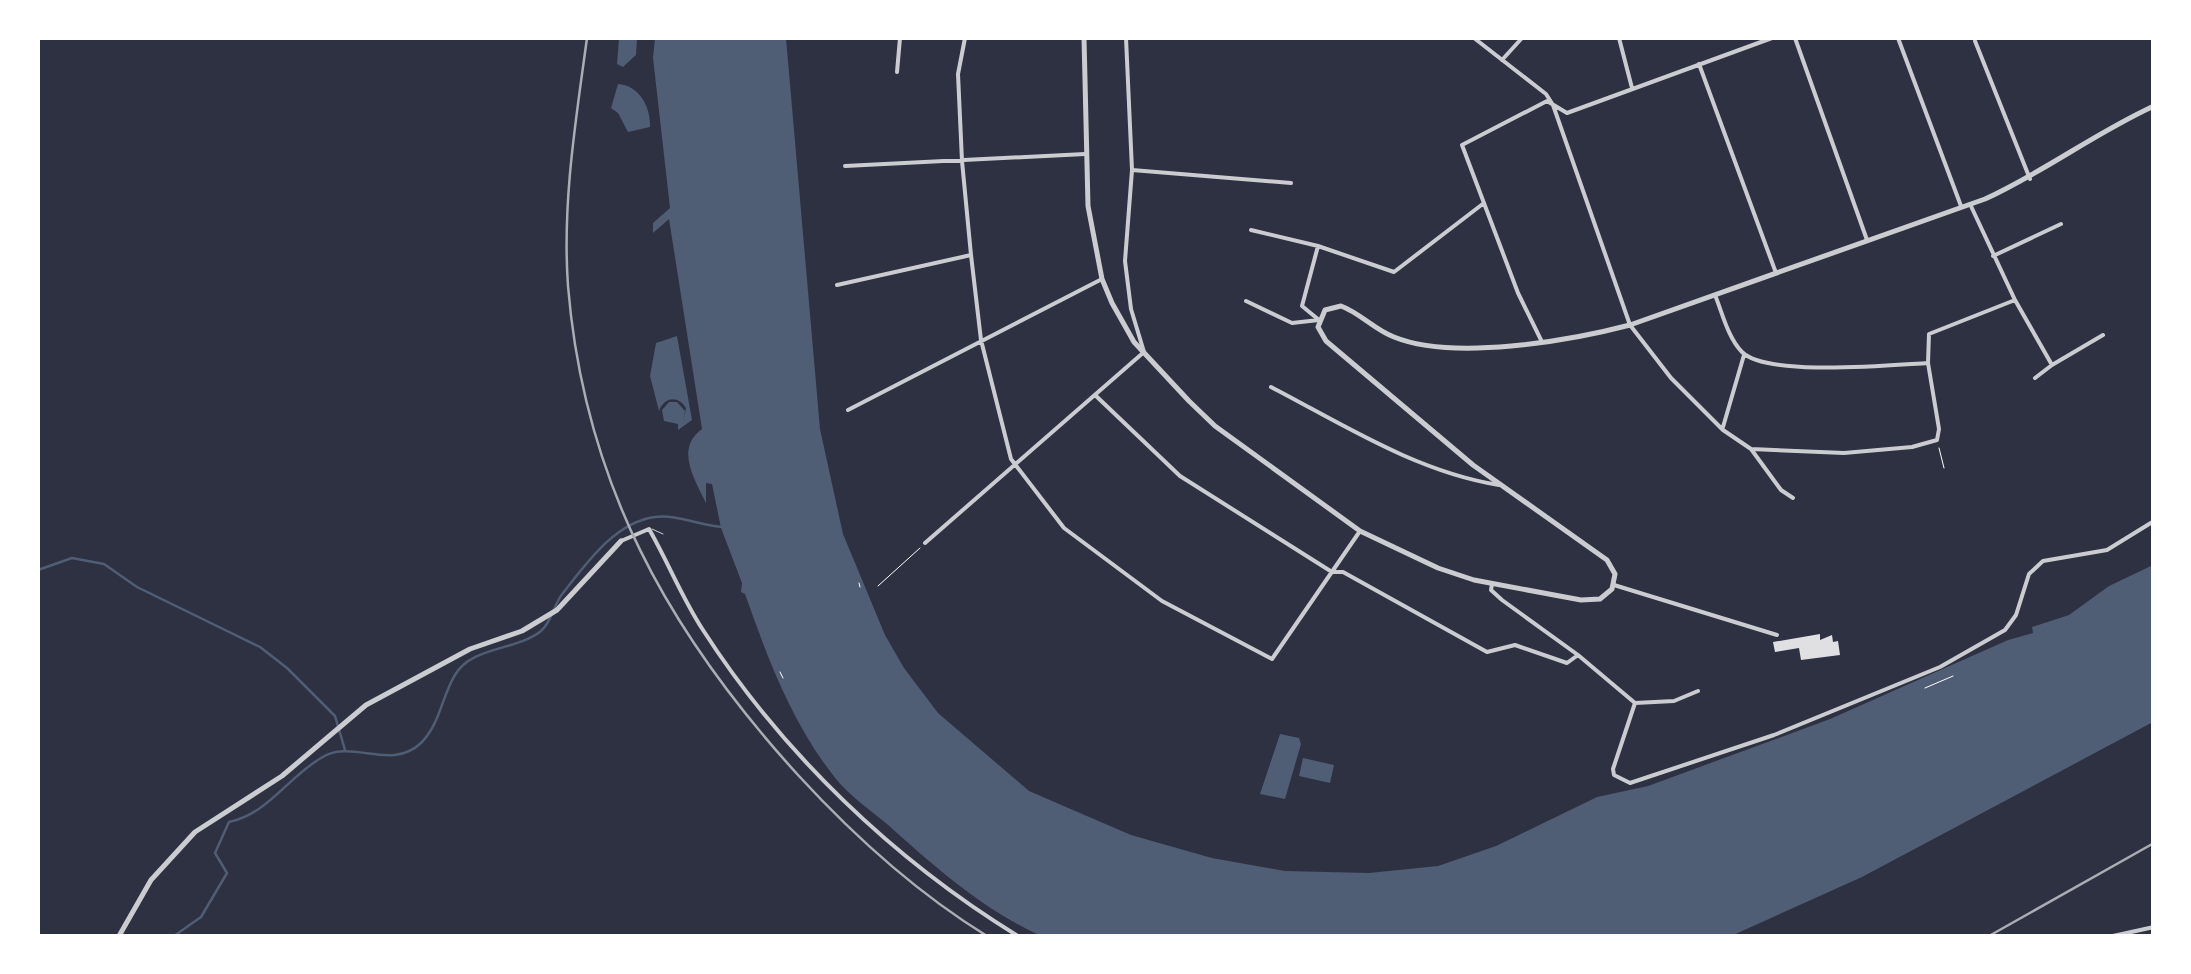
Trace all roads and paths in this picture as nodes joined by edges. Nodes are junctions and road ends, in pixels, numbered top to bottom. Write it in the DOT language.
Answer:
graph roads {
  1 [pos="900,38"];
  2 [pos="966,38"];
  3 [pos="1084,38"];
  4 [pos="1126,38"];
  5 [pos="1474,38"];
  6 [pos="1522,38"];
  7 [pos="1619,38"];
  8 [pos="1772,38"];
  9 [pos="1795,38"];
  10 [pos="1898,38"];
  11 [pos="1975,41"];
  12 [pos="1502,60"];
  13 [pos="1700,64"];
  14 [pos="897,72"];
  15 [pos="1632,88"];
  16 [pos="1552,105"];
  17 [pos="2154,106"];
  18 [pos="1085,154"];
  19 [pos="962,162"];
  20 [pos="846,166"];
  21 [pos="1132,170"];
  22 [pos="2030,179"];
  23 [pos="1291,183"];
  24 [pos="1484,203"];
  25 [pos="1970,204"];
  26 [pos="1961,208"];
  27 [pos="2060,224"];
  28 [pos="1251,230"];
  29 [pos="1867,241"];
  30 [pos="1318,246"];
  31 [pos="970,255"];
  32 [pos="1994,256"];
  33 [pos="1776,272"];
  34 [pos="1102,279"];
  35 [pos="837,284"];
  36 [pos="1715,295"];
  37 [pos="2015,300"];
  38 [pos="1246,301"];
  39 [pos="1318,320"];
  40 [pos="1630,325"];
  41 [pos="2102,335"];
  42 [pos="981,340"];
  43 [pos="1542,342"];
  44 [pos="1144,352"];
  45 [pos="1744,355"];
  46 [pos="1928,363"];
  47 [pos="2052,364"];
  48 [pos="2035,378"];
  49 [pos="1271,387"];
  50 [pos="1095,394"];
  51 [pos="848,410"];
  52 [pos="1723,430"];
  53 [pos="1937,440"];
  54 [pos="1752,448"];
  55 [pos="1015,464"];
  56 [pos="1944,468"];
  57 [pos="1502,486"];
  58 [pos="1793,498"];
  59 [pos="2154,521"];
  60 [pos="649,530"];
  61 [pos="1360,530"];
  62 [pos="662,534"];
  63 [pos="621,541"];
  64 [pos="925,543"];
  65 [pos="1332,572"];
  66 [pos="1492,584"];
  67 [pos="1614,585"];
  68 [pos="878,586"];
  69 [pos="1777,635"];
  70 [pos="1578,655"];
  71 [pos="780,672"];
  72 [pos="1953,676"];
  73 [pos="783,678"];
  74 [pos="1925,688"];
  75 [pos="1698,691"];
  76 [pos="1635,703"];
  77 [pos="2154,927"];
  78 [pos="119,936"];
  79 [pos="1018,936"];
  80 [pos="2113,936"];
  1 -- 14 [label="street"];
  2 -- 19 [label="street"];
  3 -- 18 [label="street"];
  4 -- 21 [label="street"];
  5 -- 12 [label="street"];
  6 -- 12 [label="street"];
  7 -- 15 [label="street"];
  8 -- 13 [label="street"];
  9 -- 29 [label="street"];
  10 -- 26 [label="street"];
  11 -- 22 [label="street"];
  12 -- 16 [label="street"];
  13 -- 15 [label="street"];
  13 -- 33 [label="street"];
  15 -- 16 [label="street"];
  16 -- 24 [label="street"];
  16 -- 40 [label="street"];
  17 -- 22 [label="street"];
  18 -- 19 [label="street"];
  18 -- 34 [label="street"];
  19 -- 20 [label="street"];
  19 -- 31 [label="street"];
  21 -- 23 [label="street"];
  21 -- 44 [label="street"];
  22 -- 25 [label="street"];
  24 -- 30 [label="street"];
  24 -- 43 [label="street"];
  25 -- 26 [label="street"];
  25 -- 32 [label="street"];
  26 -- 29 [label="street"];
  27 -- 32 [label="street"];
  28 -- 30 [label="street"];
  29 -- 33 [label="street"];
  30 -- 39 [label="street"];
  31 -- 35 [label="street"];
  31 -- 42 [label="street"];
  32 -- 37 [label="street"];
  33 -- 36 [label="street"];
  34 -- 42 [label="street"];
  34 -- 44 [label="street"];
  36 -- 40 [label="street"];
  36 -- 45 [label="street"];
  37 -- 46 [label="street"];
  37 -- 47 [label="street"];
  38 -- 39 [label="street"];
  39 -- 43 [label="street"];
  39 -- 57 [label="street"];
  40 -- 43 [label="street"];
  40 -- 52 [label="street"];
  41 -- 47 [label="street"];
  42 -- 51 [label="street"];
  42 -- 55 [label="street"];
  44 -- 50 [label="street"];
  44 -- 61 [label="street"];
  45 -- 46 [label="street"];
  45 -- 52 [label="street"];
  46 -- 53 [label="street"];
  47 -- 48 [label="street"];
  49 -- 57 [label="street"];
  50 -- 55 [label="street"];
  50 -- 65 [label="street"];
  52 -- 54 [label="street"];
  53 -- 54 [label="street"];
  53 -- 56 [label="path"];
  54 -- 58 [label="street"];
  55 -- 64 [label="street"];
  55 -- 65 [label="street"];
  57 -- 67 [label="street"];
  59 -- 76 [label="street"];
  60 -- 62 [label="lane"];
  60 -- 63 [label="street"];
  60 -- 79 [label="street"];
  61 -- 65 [label="street"];
  61 -- 66 [label="street"];
  63 -- 78 [label="street"];
  64 -- 68 [label="path"];
  65 -- 70 [label="street"];
  66 -- 67 [label="street"];
  66 -- 70 [label="street"];
  67 -- 69 [label="street"];
  70 -- 76 [label="street"];
  71 -- 73 [label="path"];
  72 -- 74 [label="path"];
  75 -- 76 [label="street"];
  77 -- 80 [label="street"];
}
